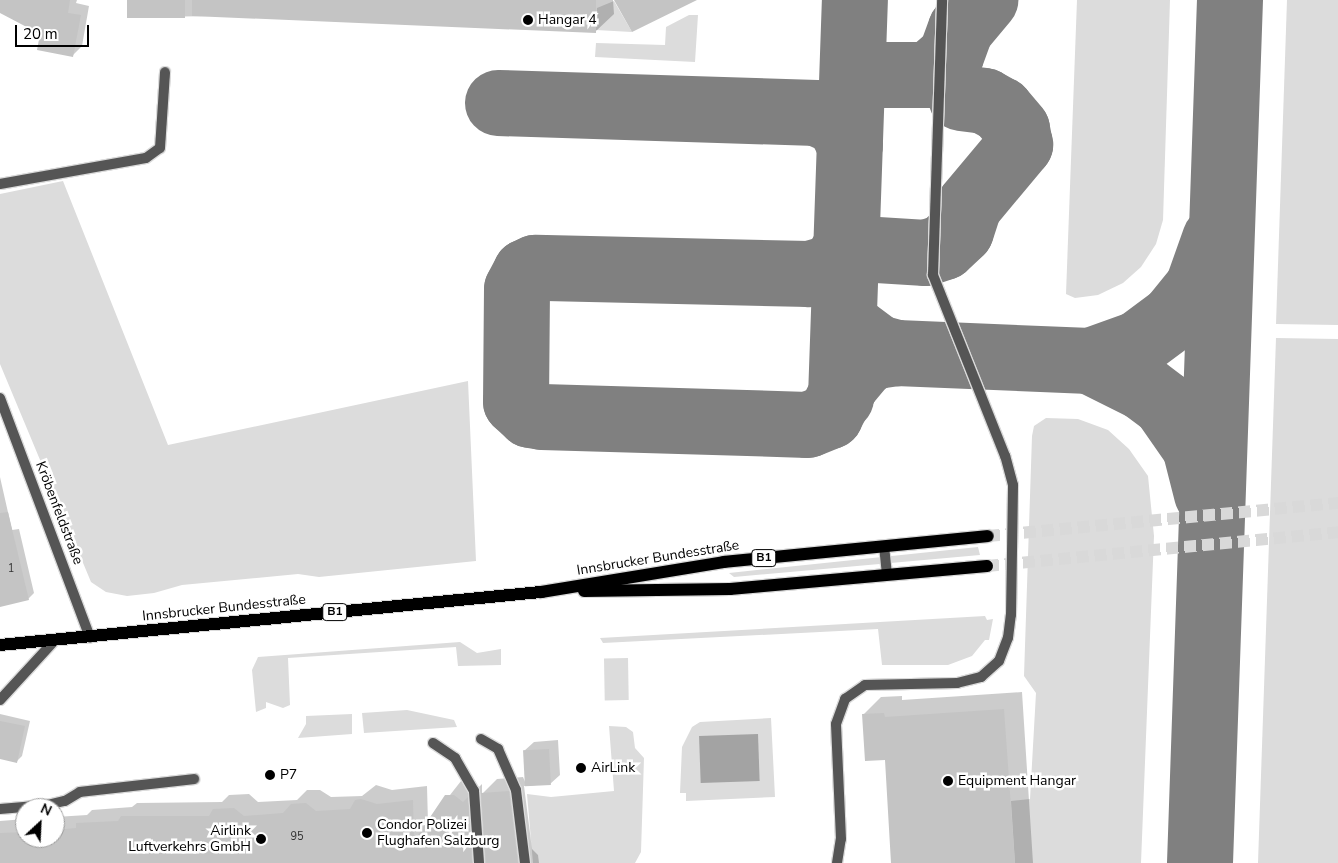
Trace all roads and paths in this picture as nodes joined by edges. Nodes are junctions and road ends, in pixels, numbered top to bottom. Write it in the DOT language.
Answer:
graph roads {
  1 [pos="942,0"];
  2 [pos="165,72"];
  3 [pos="0,184"];
  4 [pos="0,398"];
  5 [pos="988,536"];
  6 [pos="884,546"];
  7 [pos="987,566"];
  8 [pos="887,575"];
  9 [pos="541,592"];
  10 [pos="90,638"];
  11 [pos="55,640"];
  12 [pos="0,645"];
  13 [pos="0,700"];
  14 [pos="481,739"];
  15 [pos="433,743"];
  16 [pos="194,779"];
  17 [pos="0,809"];
  18 [pos="479,863"];
  19 [pos="525,863"];
  20 [pos="837,863"];
  1 -- 20 [label="street"];
  2 -- 3 [label="street"];
  4 -- 10 [label="street, Kröbenfeldstraße"];
  5 -- 6 [label="main road, Innsbrucker Bundesstraße / B1"];
  6 -- 8 [label="street"];
  6 -- 9 [label="main road, Innsbrucker Bundesstraße / B1"];
  7 -- 8 [label="main road, Innsbrucker Bundesstraße / B1"];
  8 -- 9 [label="main road, Innsbrucker Bundesstraße / B1"];
  9 -- 10 [label="main road, Innsbrucker Bundesstraße / B1"];
  10 -- 11 [label="main road, Innsbrucker Bundesstraße / B1"];
  11 -- 12 [label="main road, Innsbrucker Bundesstraße / B1"];
  11 -- 13 [label="street"];
  14 -- 19 [label="street"];
  15 -- 18 [label="street"];
  16 -- 17 [label="street"];
}
